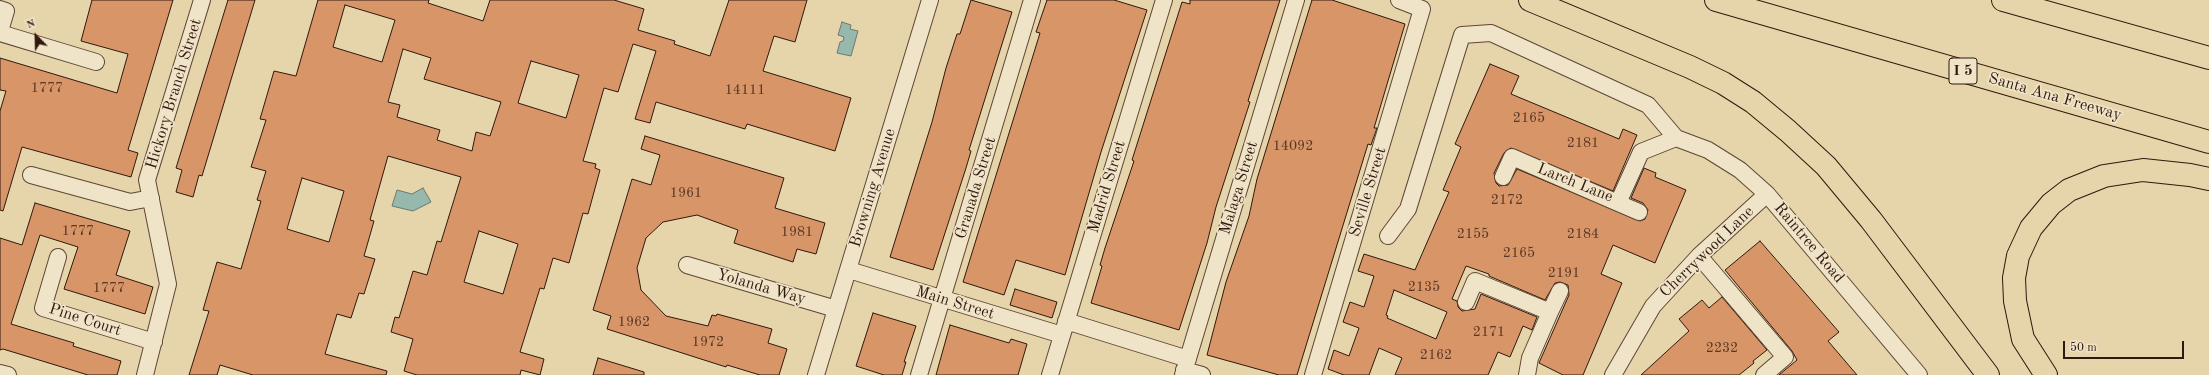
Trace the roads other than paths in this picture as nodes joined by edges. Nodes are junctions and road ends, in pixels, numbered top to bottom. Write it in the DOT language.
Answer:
graph roads {
  1 [pos="202,0"];
  2 [pos="930,0"];
  3 [pos="1032,0"];
  4 [pos="1164,0"];
  5 [pos="1296,0"];
  6 [pos="1399,0"];
  7 [pos="1530,0"];
  8 [pos="1716,0"];
  9 [pos="2003,0"];
  10 [pos="0,9"];
  11 [pos="0,32"];
  12 [pos="2209,58"];
  13 [pos="96,62"];
  14 [pos="1676,138"];
  15 [pos="2209,142"];
  16 [pos="31,175"];
  17 [pos="1504,177"];
  18 [pos="2209,179"];
  19 [pos="1767,194"];
  20 [pos="151,198"];
  21 [pos="1618,203"];
  22 [pos="1639,212"];
  23 [pos="1388,236"];
  24 [pos="1699,256"];
  25 [pos="58,257"];
  26 [pos="687,265"];
  27 [pos="849,270"];
  28 [pos="1560,291"];
  29 [pos="942,299"];
  30 [pos="1466,302"];
  31 [pos="836,309"];
  32 [pos="1550,312"];
  33 [pos="1064,328"];
  34 [pos="154,342"];
  35 [pos="1185,368"];
  36 [pos="0,373"];
  37 [pos="8,375"];
  38 [pos="145,375"];
  39 [pos="816,375"];
  40 [pos="919,375"];
  41 [pos="1050,375"];
  42 [pos="1202,375"];
  43 [pos="1313,375"];
  44 [pos="1527,375"];
  45 [pos="1613,375"];
  46 [pos="1764,375"];
  47 [pos="1919,375"];
  48 [pos="1988,375"];
  49 [pos="2046,375"];
  1 -- 20 [label="street, Hickory Branch Street"];
  2 -- 27 [label="street, Browning Avenue"];
  3 -- 29 [label="street, Granada Street"];
  4 -- 33 [label="street, Madrid Street"];
  5 -- 35 [label="street, Malaga Street"];
  6 -- 43 [label="street, Seville Street"];
  7 -- 48 [label="highway"];
  8 -- 15 [label="highway, Santa Ana Freeway / I 5"];
  9 -- 12 [label="highway"];
  10 -- 11 [label="street"];
  11 -- 13 [label="street"];
  14 -- 19 [label="street, Raintree Road"];
  14 -- 21 [label="street, Larch Lane"];
  14 -- 23 [label="street"];
  16 -- 20 [label="street"];
  17 -- 21 [label="street, Larch Lane"];
  18 -- 49 [label="highway"];
  19 -- 24 [label="street, Cherrywood Lane"];
  19 -- 47 [label="street, Raintree Road"];
  20 -- 34 [label="street, Hickory Branch Street"];
  21 -- 22 [label="street"];
  24 -- 45 [label="street, Cherrywood Lane"];
  24 -- 46 [label="street"];
  25 -- 34 [label="street, Pine Court"];
  26 -- 31 [label="street, Yolanda Way"];
  27 -- 29 [label="street, Main Street"];
  27 -- 31 [label="street, Browning Avenue"];
  28 -- 32 [label="street"];
  29 -- 33 [label="street, Main Street"];
  29 -- 40 [label="street, Granada Street"];
  30 -- 32 [label="street"];
  31 -- 39 [label="street, Browning Avenue"];
  32 -- 44 [label="street"];
  33 -- 35 [label="street, Main Street"];
  33 -- 41 [label="street, Madrid Street"];
  34 -- 38 [label="street, Hickory Branch Street"];
  35 -- 42 [label="street, Main Street"];
  36 -- 37 [label="street"];
}
